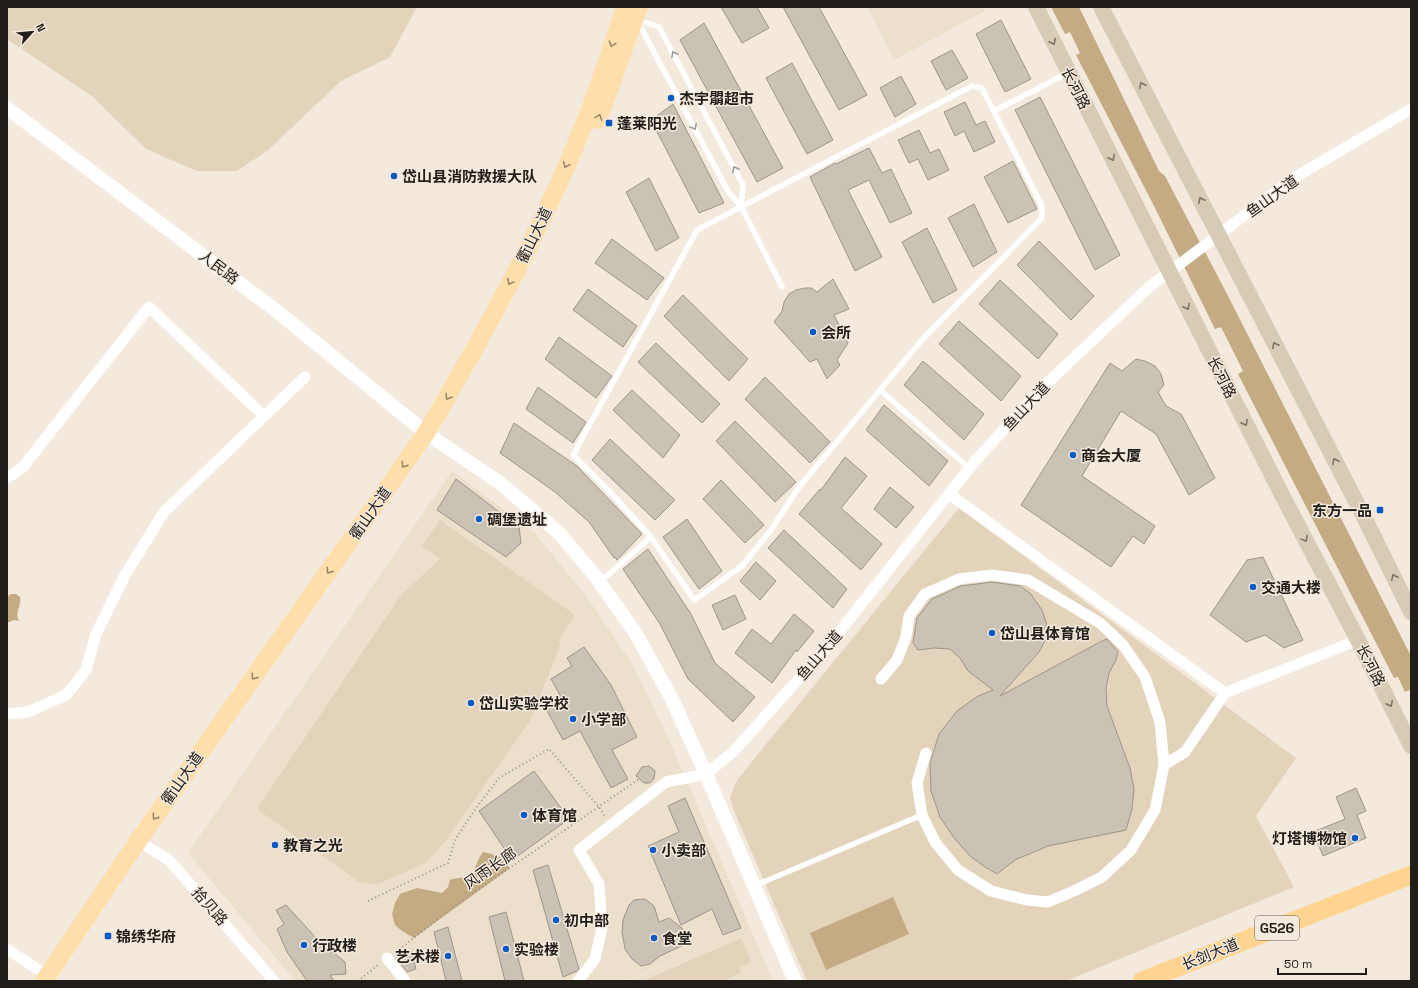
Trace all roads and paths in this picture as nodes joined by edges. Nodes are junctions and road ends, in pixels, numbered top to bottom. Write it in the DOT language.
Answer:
graph roads {
  1 [pos="1036,7"];
  2 [pos="1101,7"];
  3 [pos="633,11"];
  4 [pos="1069,72"];
  5 [pos="7,108"];
  6 [pos="1411,109"];
  7 [pos="994,111"];
  8 [pos="741,206"];
  9 [pos="1219,235"];
  10 [pos="1169,272"];
  11 [pos="782,287"];
  12 [pos="305,377"];
  13 [pos="880,390"];
  14 [pos="264,416"];
  15 [pos="432,436"];
  16 [pos="970,468"];
  17 [pos="7,478"];
  18 [pos="949,494"];
  19 [pos="651,537"];
  20 [pos="600,582"];
  21 [pos="1411,612"];
  22 [pos="1358,640"];
  23 [pos="881,679"];
  24 [pos="1225,693"];
  25 [pos="7,714"];
  26 [pos="1411,746"];
  27 [pos="926,753"];
  28 [pos="1164,764"];
  29 [pos="706,774"];
  30 [pos="639,779"];
  31 [pos="599,806"];
  32 [pos="922,815"];
  33 [pos="143,844"];
  34 [pos="1411,874"];
  35 [pos="754,886"];
  36 [pos="1411,886"];
  37 [pos="368,901"];
  38 [pos="7,949"];
  39 [pos="387,958"];
  40 [pos="43,976"];
  41 [pos="59,981"];
  42 [pos="274,981"];
  43 [pos="358,981"];
  44 [pos="405,981"];
  45 [pos="578,981"];
  46 [pos="795,981"];
  47 [pos="1142,981"];
  48 [pos="1173,981"];
  1 -- 4 [label="main road, 长河路, one-way"];
  9 -- 2 [label="main road, one-way"];
  3 -- 8 [label="lane, one-way"];
  8 -- 3 [label="lane, one-way"];
  3 -- 15 [label="main road, 衢山大道"];
  4 -- 7 [label="lane"];
  4 -- 10 [label="main road, 长河路, one-way"];
  5 -- 15 [label="street, 人民路"];
  6 -- 9 [label="street, 鱼山大道"];
  7 -- 8 [label="lane"];
  7 -- 13 [label="lane"];
  8 -- 11 [label="lane"];
  8 -- 19 [label="lane"];
  9 -- 10 [label="street, 鱼山大道"];
  21 -- 9 [label="main road, one-way"];
  10 -- 16 [label="street, 鱼山大道"];
  10 -- 22 [label="main road, 长河路, one-way"];
  12 -- 14 [label="street"];
  13 -- 16 [label="lane"];
  13 -- 19 [label="lane"];
  14 -- 17 [label="street"];
  14 -- 25 [label="street"];
  15 -- 20 [label="street, 人民路"];
  15 -- 33 [label="main road, 衢山大道"];
  16 -- 18 [label="street, 鱼山大道"];
  18 -- 24 [label="street"];
  18 -- 29 [label="street, 鱼山大道"];
  19 -- 20 [label="lane"];
  20 -- 29 [label="street, 人民路"];
  22 -- 24 [label="street"];
  22 -- 26 [label="main road, 长河路, one-way"];
  23 -- 28 [label="street"];
  24 -- 28 [label="street"];
  27 -- 32 [label="street"];
  28 -- 32 [label="street"];
  29 -- 35 [label="street, 人民路"];
  29 -- 45 [label="street"];
  30 -- 31 [label="path, 风雨长廊"];
  31 -- 37 [label="path"];
  31 -- 39 [label="path, 风雨长廊"];
  32 -- 35 [label="lane"];
  33 -- 40 [label="main road, 衢山大道"];
  33 -- 41 [label="main road, 衢山大道"];
  33 -- 42 [label="street, 拾贝路"];
  34 -- 47 [label="highway, 长剑大道 / G526"];
  35 -- 46 [label="street, 人民路"];
  36 -- 48 [label="highway, 长剑大道 / G526"];
  38 -- 40 [label="street"];
  39 -- 43 [label="path, 风雨长廊"];
  39 -- 44 [label="street"];
}
